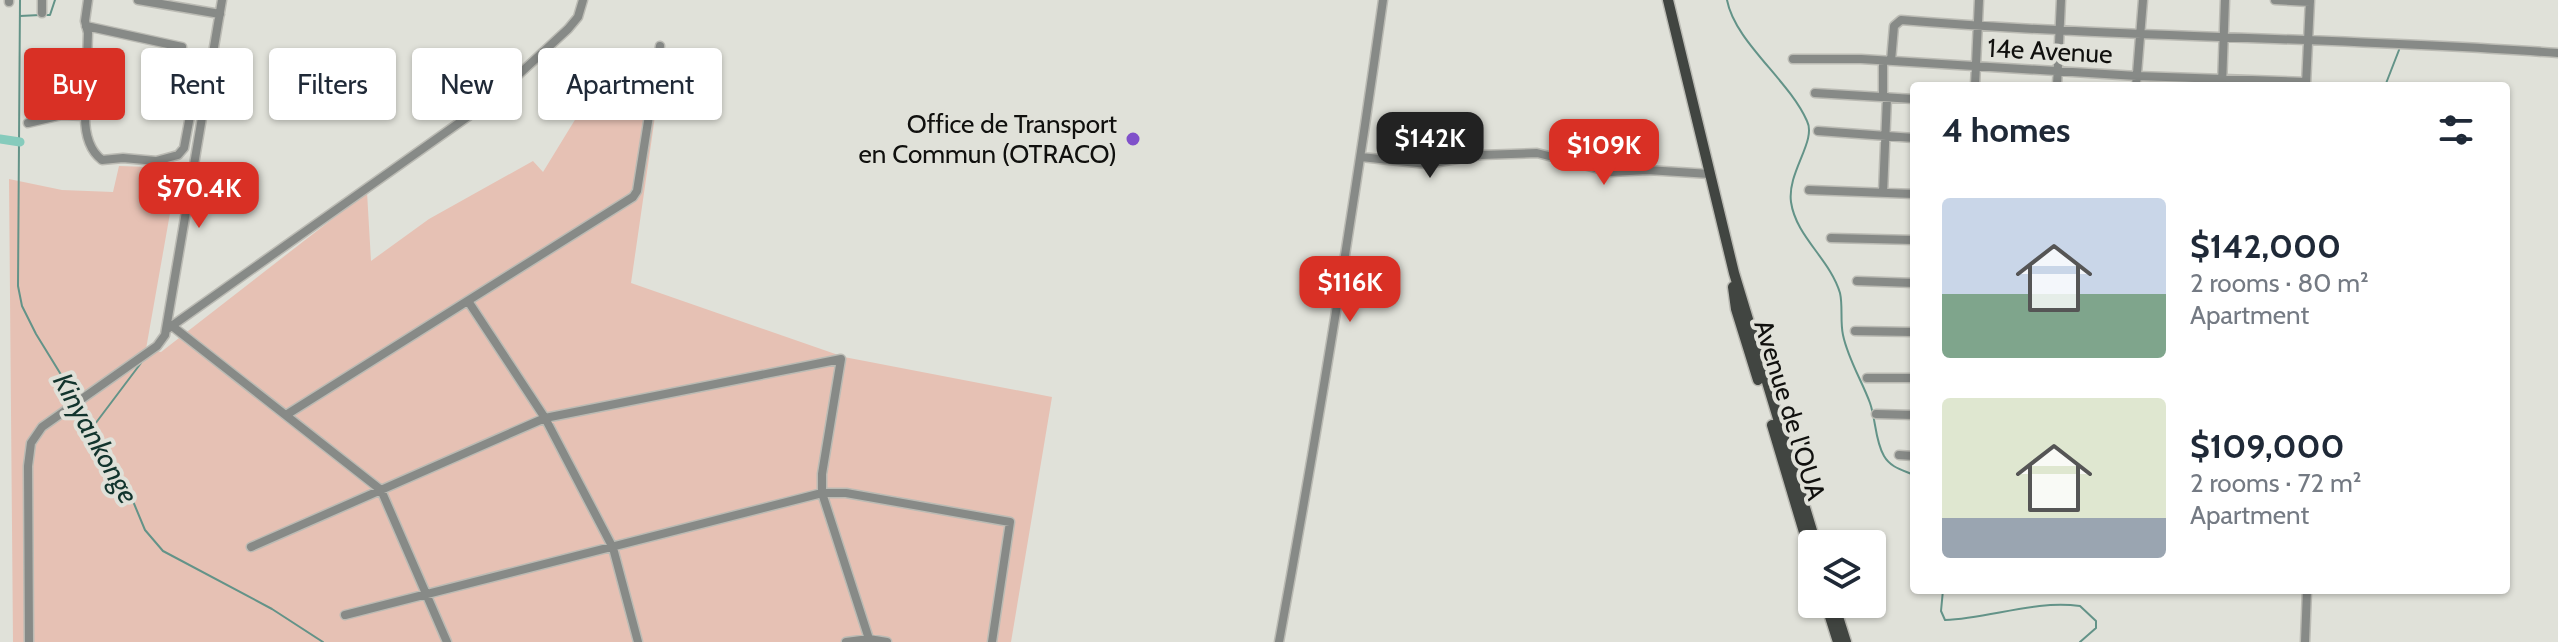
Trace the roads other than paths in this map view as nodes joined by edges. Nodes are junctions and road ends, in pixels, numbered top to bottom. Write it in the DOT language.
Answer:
graph roads {
  1 [pos="42,0"];
  2 [pos="88,0"];
  3 [pos="138,0"];
  4 [pos="222,0"];
  5 [pos="583,0"];
  6 [pos="1383,0"];
  7 [pos="1668,0"];
  8 [pos="1979,0"];
  9 [pos="2061,0"];
  10 [pos="2143,0"];
  11 [pos="2225,0"];
  12 [pos="2275,0"];
  13 [pos="2310,1"];
  14 [pos="42,13"];
  15 [pos="220,14"];
  16 [pos="86,26"];
  17 [pos="1978,26"];
  18 [pos="2060,32"];
  19 [pos="2140,34"];
  20 [pos="2223,37"];
  21 [pos="2307,40"];
  22 [pos="660,46"];
  23 [pos="182,47"];
  24 [pos="87,48"];
  25 [pos="214,48"];
  26 [pos="2558,53"];
  27 [pos="1825,54"];
  28 [pos="1793,59"];
  29 [pos="1888,60"];
  30 [pos="1976,67"];
  31 [pos="2058,71"];
  32 [pos="2137,76"];
  33 [pos="1975,82"];
  34 [pos="2057,82"];
  35 [pos="2136,82"];
  36 [pos="2222,82"];
  37 [pos="2306,82"];
  38 [pos="1815,93"];
  39 [pos="1885,97"];
  40 [pos="1910,99"];
  41 [pos="39,120"];
  42 [pos="86,120"];
  43 [pos="189,120"];
  44 [pos="201,120"];
  45 [pos="28,123"];
  46 [pos="1818,131"];
  47 [pos="1884,136"];
  48 [pos="1910,138"];
  49 [pos="178,155"];
  50 [pos="1361,157"];
  51 [pos="192,169"];
  52 [pos="1710,174"];
  53 [pos="1809,190"];
  54 [pos="1883,193"];
  55 [pos="1910,194"];
  56 [pos="1831,238"];
  57 [pos="1910,240"];
  58 [pos="1857,281"];
  59 [pos="1910,283"];
  60 [pos="468,301"];
  61 [pos="1744,325"];
  62 [pos="169,328"];
  63 [pos="1855,331"];
  64 [pos="1910,332"];
  65 [pos="1867,378"];
  66 [pos="1910,378"];
  67 [pos="1876,414"];
  68 [pos="286,415"];
  69 [pos="1910,415"];
  70 [pos="545,418"];
  71 [pos="1899,455"];
  72 [pos="1910,456"];
  73 [pos="381,490"];
  74 [pos="822,493"];
  75 [pos="1804,530"];
  76 [pos="1811,530"];
  77 [pos="251,547"];
  78 [pos="613,548"];
  79 [pos="424,593"];
  80 [pos="2307,594"];
  81 [pos="345,615"];
  82 [pos="1830,618"];
  83 [pos="1838,618"];
  84 [pos="870,640"];
  85 [pos="29,642"];
  86 [pos="447,642"];
  87 [pos="638,642"];
  88 [pos="846,642"];
  89 [pos="887,642"];
  90 [pos="992,642"];
  91 [pos="1279,642"];
  92 [pos="1838,642"];
  93 [pos="1846,642"];
  94 [pos="2305,642"];
  1 -- 14 [label="street"];
  2 -- 16 [label="street"];
  3 -- 15 [label="street"];
  4 -- 15 [label="street"];
  5 -- 62 [label="street"];
  6 -- 50 [label="street"];
  7 -- 52 [label="main road, Avenue de l'OUA"];
  8 -- 17 [label="street"];
  9 -- 18 [label="street"];
  10 -- 19 [label="street"];
  11 -- 20 [label="street"];
  12 -- 13 [label="street"];
  13 -- 21 [label="street"];
  15 -- 25 [label="street"];
  16 -- 23 [label="street"];
  16 -- 24 [label="street"];
  17 -- 18 [label="street"];
  17 -- 29 [label="street"];
  17 -- 30 [label="street"];
  18 -- 19 [label="street"];
  18 -- 31 [label="street"];
  19 -- 20 [label="street"];
  19 -- 32 [label="street"];
  20 -- 21 [label="street"];
  20 -- 36 [label="street"];
  21 -- 26 [label="street"];
  21 -- 37 [label="street"];
  22 -- 60 [label="street"];
  27 -- 29 [label="street"];
  28 -- 29 [label="street, 14e Avenue"];
  29 -- 30 [label="street, 14e Avenue"];
  29 -- 39 [label="street"];
  30 -- 31 [label="street, 14e Avenue"];
  30 -- 33 [label="street"];
  31 -- 32 [label="street, 14e Avenue"];
  31 -- 34 [label="street"];
  32 -- 35 [label="street"];
  32 -- 36 [label="street, 14e Avenue"];
  38 -- 39 [label="street"];
  39 -- 40 [label="street"];
  39 -- 47 [label="street"];
  41 -- 45 [label="street"];
  42 -- 49 [label="street"];
  43 -- 49 [label="street"];
  44 -- 51 [label="street"];
  46 -- 47 [label="street"];
  47 -- 48 [label="street"];
  47 -- 54 [label="street"];
  49 -- 51 [label="street"];
  50 -- 52 [label="street"];
  50 -- 91 [label="street"];
  51 -- 62 [label="street"];
  52 -- 61 [label="main road, Avenue de l'OUA"];
  53 -- 54 [label="street"];
  54 -- 55 [label="street"];
  56 -- 57 [label="street"];
  58 -- 59 [label="street"];
  60 -- 68 [label="street"];
  60 -- 70 [label="street"];
  61 -- 75 [label="main road, Avenue de l'OUA"];
  61 -- 76 [label="main road, Avenue de l'OUA"];
  62 -- 68 [label="street"];
  62 -- 85 [label="street"];
  63 -- 64 [label="street"];
  65 -- 66 [label="street"];
  67 -- 69 [label="street"];
  68 -- 73 [label="street"];
  70 -- 73 [label="street"];
  70 -- 74 [label="street"];
  70 -- 78 [label="street"];
  71 -- 72 [label="street"];
  73 -- 77 [label="street"];
  73 -- 79 [label="street"];
  74 -- 78 [label="street"];
  74 -- 84 [label="street"];
  74 -- 90 [label="street"];
  78 -- 79 [label="street"];
  78 -- 87 [label="street"];
  79 -- 81 [label="street"];
  79 -- 86 [label="street"];
  80 -- 94 [label="street"];
  82 -- 92 [label="main road"];
  83 -- 93 [label="main road"];
  84 -- 88 [label="street"];
  84 -- 89 [label="street"];
}
